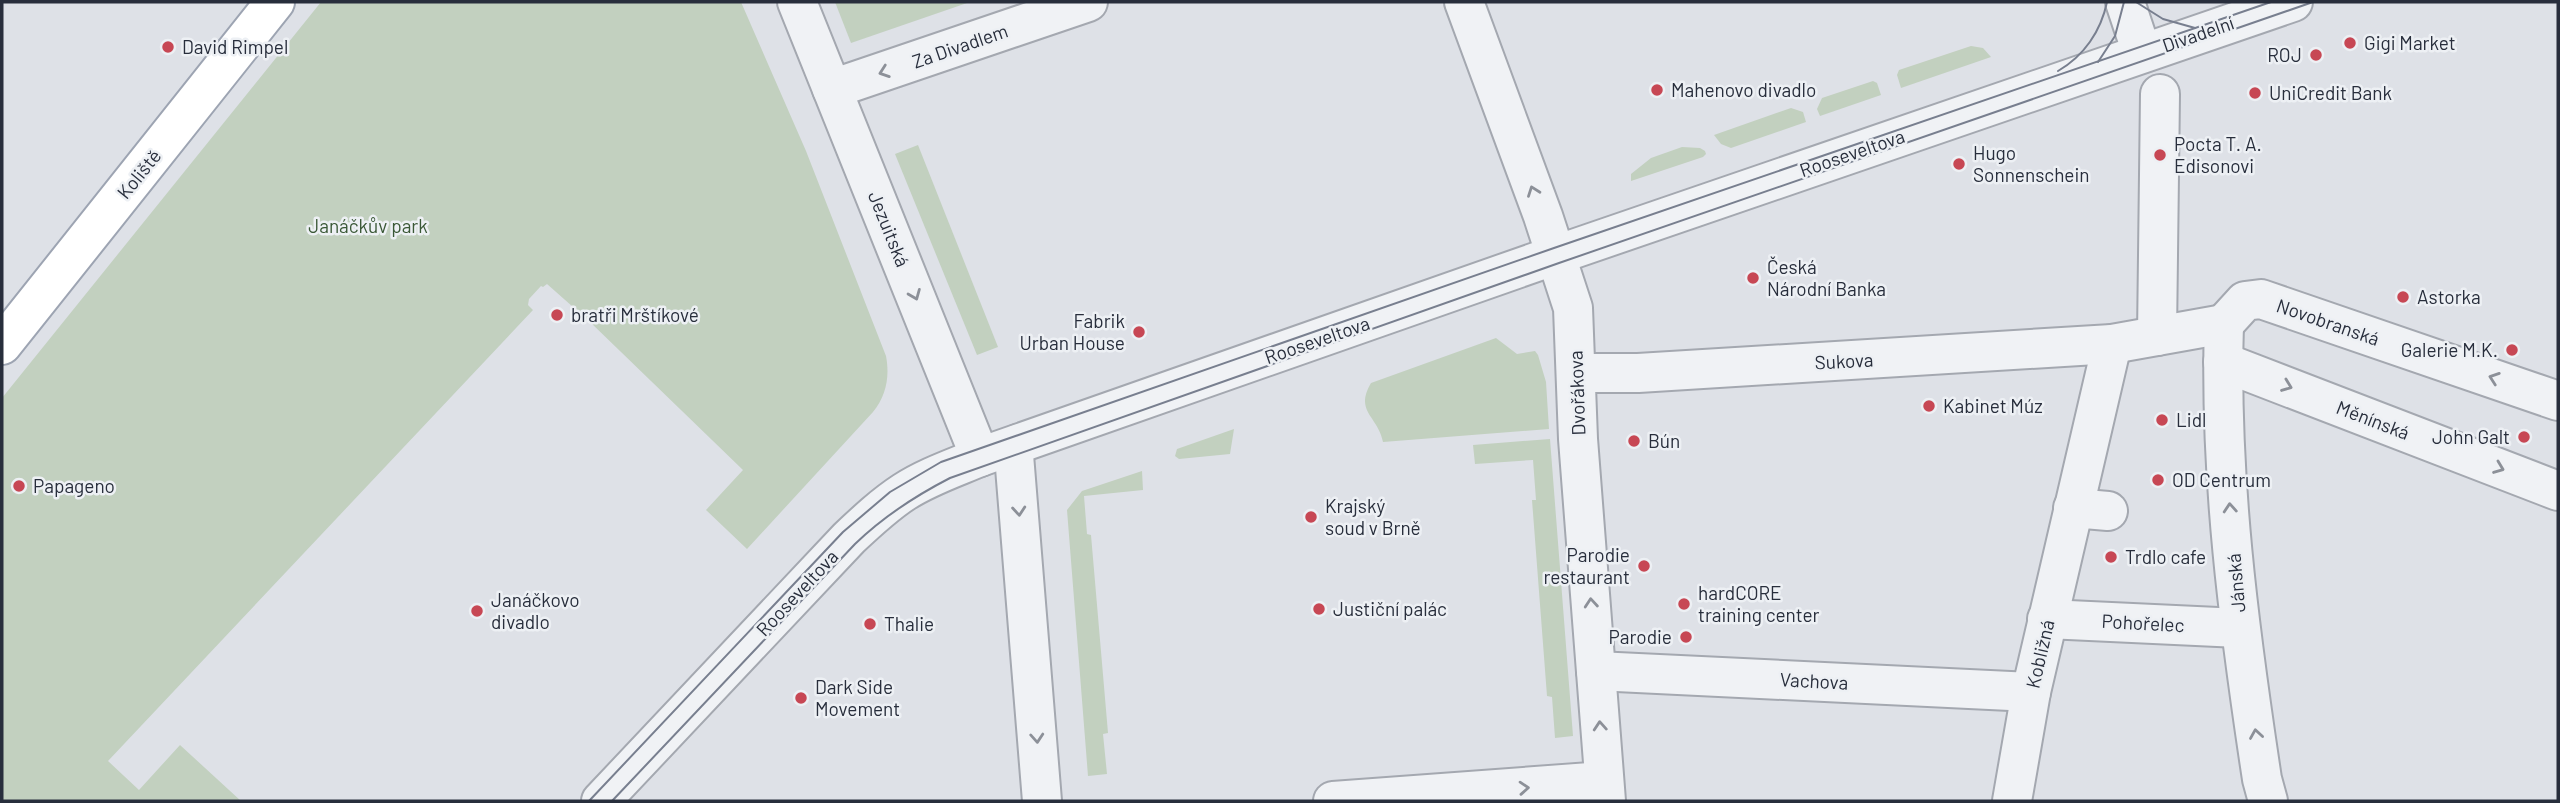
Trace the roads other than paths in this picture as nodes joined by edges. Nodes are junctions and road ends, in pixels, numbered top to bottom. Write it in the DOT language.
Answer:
graph roads {
  1 [pos="275,2"];
  2 [pos="797,2"];
  3 [pos="1088,2"];
  4 [pos="1464,2"];
  5 [pos="2125,2"];
  6 [pos="2294,2"];
  7 [pos="2142,53"];
  8 [pos="832,89"];
  9 [pos="2160,94"];
  10 [pos="1556,255"];
  11 [pos="2224,324"];
  12 [pos="2157,336"];
  13 [pos="2112,344"];
  14 [pos="2,345"];
  15 [pos="2223,362"];
  16 [pos="1577,373"];
  17 [pos="2558,401"];
  18 [pos="1017,444"];
  19 [pos="980,457"];
  20 [pos="2558,491"];
  21 [pos="2047,619"];
  22 [pos="2239,628"];
  23 [pos="1597,671"];
  24 [pos="2031,692"];
  25 [pos="1605,791"];
  26 [pos="601,801"];
  27 [pos="1042,801"];
  28 [pos="1334,801"];
  29 [pos="2012,801"];
  30 [pos="2268,801"];
  1 -- 14 [label="main road, Koliště"];
  2 -- 8 [label="street, Jezuitská"];
  3 -- 8 [label="street, Za Divadlem, one-way"];
  10 -- 4 [label="street, Dvořákova, one-way"];
  5 -- 7 [label="street"];
  6 -- 7 [label="street, Divadelní"];
  7 -- 10 [label="street, Rooseveltova"];
  8 -- 19 [label="street, Jezuitská, one-way"];
  9 -- 12 [label="street"];
  10 -- 16 [label="street, Dvořákova"];
  10 -- 18 [label="street, Rooseveltova"];
  11 -- 12 [label="street"];
  11 -- 15 [label="street"];
  17 -- 11 [label="street, Novobranská, one-way"];
  12 -- 13 [label="street"];
  13 -- 16 [label="street, Sukova"];
  13 -- 21 [label="street, Kobližná"];
  15 -- 20 [label="street, Měnínská, one-way"];
  22 -- 15 [label="street, Jánská, one-way"];
  23 -- 16 [label="street, Dvořákova, one-way"];
  18 -- 19 [label="street, Rooseveltova"];
  18 -- 27 [label="street, one-way"];
  19 -- 26 [label="street, Rooseveltova"];
  21 -- 22 [label="street, Pohořelec"];
  21 -- 24 [label="street, Kobližná"];
  30 -- 22 [label="street, Jánská, one-way"];
  23 -- 24 [label="street, Vachova"];
  25 -- 23 [label="street, Dvořákova, one-way"];
  24 -- 29 [label="street, Kobližná"];
  28 -- 25 [label="street, one-way"];
}
